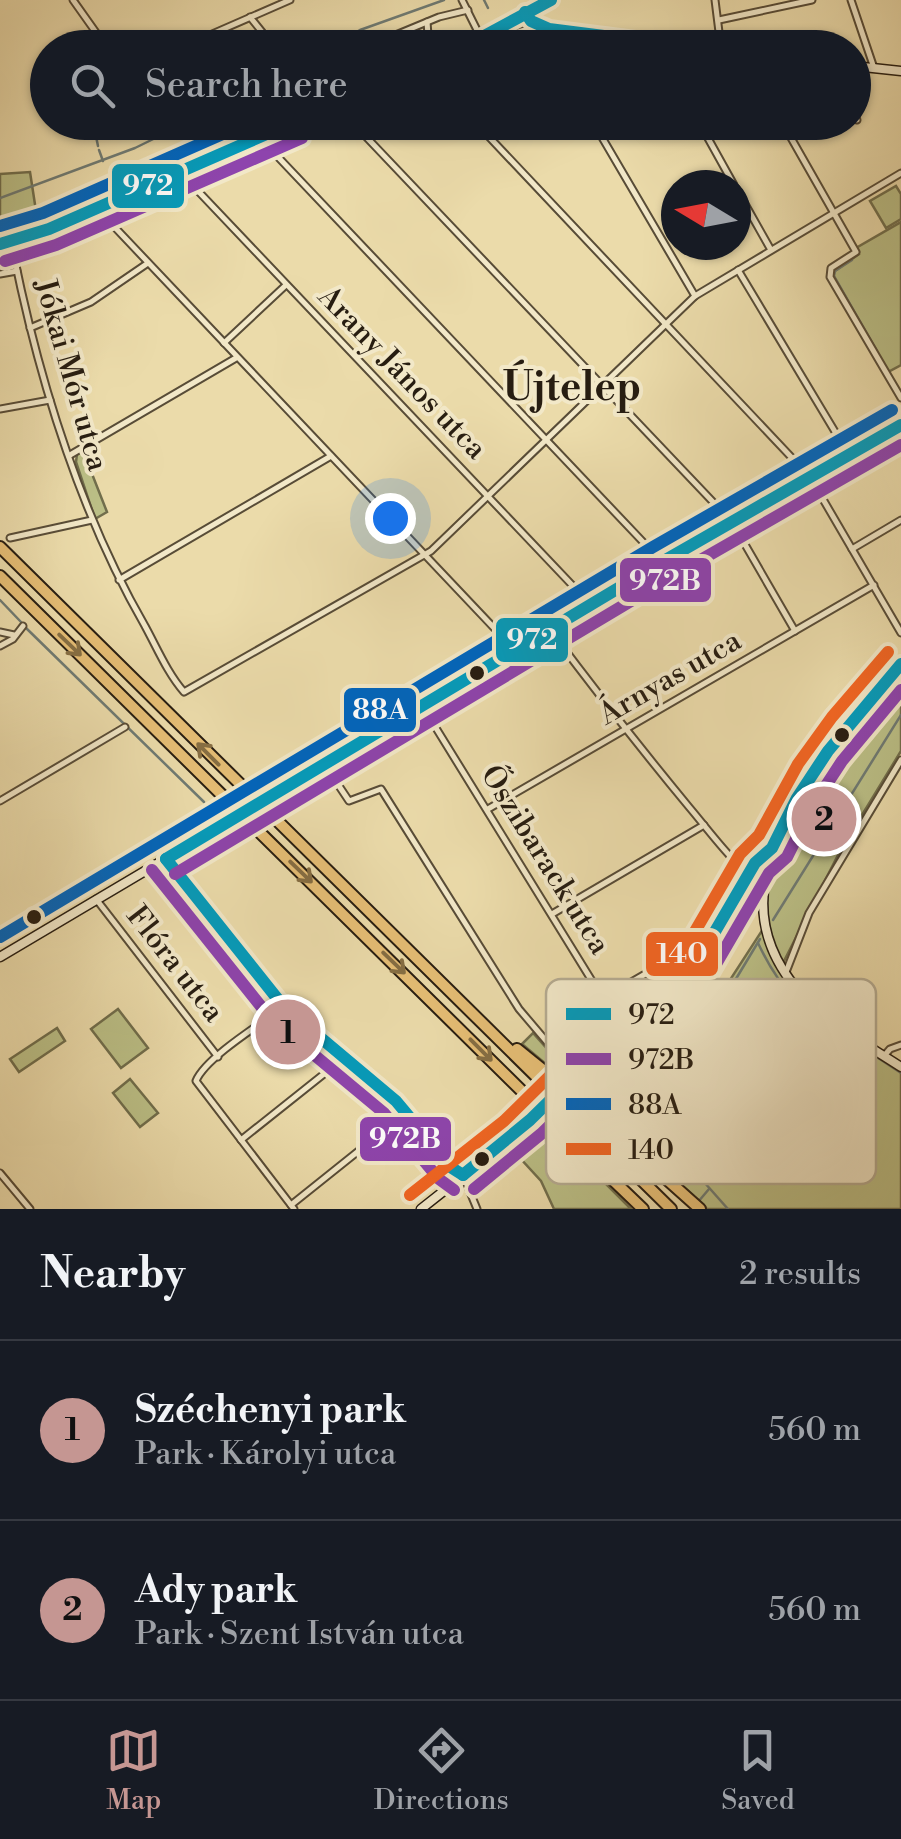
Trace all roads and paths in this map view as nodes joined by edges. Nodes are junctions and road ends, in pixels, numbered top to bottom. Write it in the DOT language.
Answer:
graph roads {
  1 [pos="74,0"];
  2 [pos="290,0"];
  3 [pos="462,0"];
  4 [pos="714,0"];
  5 [pos="812,0"];
  6 [pos="851,0"];
  7 [pos="548,1"];
  8 [pos="785,2"];
  9 [pos="468,10"];
  10 [pos="525,12"];
  11 [pos="250,17"];
  12 [pos="719,20"];
  13 [pos="427,22"];
  14 [pos="541,27"];
  15 [pos="95,30"];
  16 [pos="221,30"];
  17 [pos="260,30"];
  18 [pos="407,30"];
  19 [pos="428,30"];
  20 [pos="478,30"];
  21 [pos="492,30"];
  22 [pos="529,30"];
  23 [pos="542,30"];
  24 [pos="561,30"];
  25 [pos="720,30"];
  26 [pos="861,30"];
  27 [pos="871,59"];
  28 [pos="871,68"];
  29 [pos="874,68"];
  30 [pos="901,71"];
  31 [pos="255,140"];
  32 [pos="262,140"];
  33 [pos="369,140"];
  34 [pos="492,140"];
  35 [pos="604,140"];
  36 [pos="709,140"];
  37 [pos="792,140"];
  38 [pos="726,170"];
  39 [pos="180,172"];
  40 [pos="901,173"];
  41 [pos="100,206"];
  42 [pos="834,213"];
  43 [pos="751,216"];
  44 [pos="11,241"];
  45 [pos="0,244"];
  46 [pos="770,250"];
  47 [pos="148,263"];
  48 [pos="18,270"];
  49 [pos="738,270"];
  50 [pos="0,274"];
  51 [pos="286,285"];
  52 [pos="695,296"];
  53 [pos="666,324"];
  54 [pos="30,328"];
  55 [pos="224,343"];
  56 [pos="236,358"];
  57 [pos="603,386"];
  58 [pos="901,398"];
  59 [pos="50,400"];
  60 [pos="0,410"];
  61 [pos="901,424"];
  62 [pos="546,441"];
  63 [pos="70,455"];
  64 [pos="849,455"];
  65 [pos="331,456"];
  66 [pos="810,477"];
  67 [pos="489,498"];
  68 [pos="92,520"];
  69 [pos="901,520"];
  70 [pos="732,522"];
  71 [pos="10,538"];
  72 [pos="0,547"];
  73 [pos="852,548"];
  74 [pos="426,554"];
  75 [pos="662,562"];
  76 [pos="0,576"];
  77 [pos="119,580"];
  78 [pos="874,585"];
  79 [pos="591,606"];
  80 [pos="22,626"];
  81 [pos="550,630"];
  82 [pos="795,631"];
  83 [pos="0,632"];
  84 [pos="901,633"];
  85 [pos="14,635"];
  86 [pos="0,646"];
  87 [pos="516,650"];
  88 [pos="901,664"];
  89 [pos="890,676"];
  90 [pos="901,687"];
  91 [pos="423,706"];
  92 [pos="124,727"];
  93 [pos="625,729"];
  94 [pos="901,760"];
  95 [pos="324,765"];
  96 [pos="0,801"];
  97 [pos="488,809"];
  98 [pos="704,825"];
  99 [pos="772,848"];
  100 [pos="166,859"];
  101 [pos="748,875"];
  102 [pos="763,885"];
  103 [pos="96,900"];
  104 [pos="552,914"];
  105 [pos="0,957"];
  106 [pos="692,974"];
  107 [pos="786,974"];
  108 [pos="592,979"];
  109 [pos="637,979"];
  110 [pos="689,979"];
  111 [pos="790,979"];
  112 [pos="284,1007"];
  113 [pos="546,1041"];
  114 [pos="901,1045"];
  115 [pos="876,1050"];
  116 [pos="346,1056"];
  117 [pos="884,1056"];
  118 [pos="218,1057"];
  119 [pos="901,1067"];
  120 [pos="546,1076"];
  121 [pos="546,1104"];
  122 [pos="408,1112"];
  123 [pos="546,1116"];
  124 [pos="241,1140"];
  125 [pos="0,1173"];
  126 [pos="463,1174"];
  127 [pos="617,1184"];
  128 [pos="648,1184"];
  129 [pos="670,1184"];
  130 [pos="292,1207"];
  131 [pos="30,1209"];
  132 [pos="420,1209"];
  133 [pos="478,1209"];
  134 [pos="643,1209"];
  135 [pos="671,1209"];
  136 [pos="696,1209"];
  1 -- 15 [label="street"];
  2 -- 11 [label="street"];
  3 -- 9 [label="street"];
  4 -- 12 [label="street"];
  5 -- 8 [label="street"];
  6 -- 26 [label="street"];
  7 -- 10 [label="street"];
  7 -- 14 [label="street"];
  8 -- 12 [label="street"];
  9 -- 13 [label="street"];
  9 -- 20 [label="street"];
  10 -- 14 [label="street"];
  10 -- 21 [label="street"];
  11 -- 16 [label="street"];
  11 -- 17 [label="street"];
  12 -- 25 [label="street"];
  13 -- 18 [label="street"];
  13 -- 19 [label="street"];
  14 -- 22 [label="street"];
  14 -- 23 [label="street"];
  14 -- 24 [label="street"];
  27 -- 29 [label="street"];
  28 -- 29 [label="street"];
  29 -- 30 [label="street"];
  31 -- 39 [label="street"];
  32 -- 62 [label="street"];
  33 -- 57 [label="street"];
  34 -- 53 [label="street"];
  35 -- 52 [label="street"];
  36 -- 38 [label="street"];
  37 -- 42 [label="street"];
  39 -- 41 [label="street"];
  39 -- 51 [label="street, Arany János utca"];
  40 -- 42 [label="street"];
  41 -- 44 [label="street"];
  41 -- 47 [label="street"];
  42 -- 46 [label="street"];
  42 -- 58 [label="street"];
  43 -- 46 [label="street"];
  44 -- 45 [label="street"];
  44 -- 48 [label="street, Jókai Mór utca"];
  46 -- 49 [label="street"];
  47 -- 54 [label="street"];
  47 -- 55 [label="street"];
  48 -- 50 [label="street"];
  48 -- 54 [label="street, Jókai Mór utca"];
  49 -- 52 [label="street"];
  49 -- 64 [label="street"];
  51 -- 55 [label="street"];
  51 -- 67 [label="street, Arany János utca"];
  52 -- 53 [label="street"];
  53 -- 57 [label="street"];
  53 -- 66 [label="street"];
  54 -- 59 [label="street, Jókai Mór utca"];
  55 -- 56 [label="street"];
  56 -- 63 [label="street"];
  56 -- 65 [label="street"];
  57 -- 62 [label="street"];
  57 -- 70 [label="street"];
  59 -- 60 [label="street"];
  59 -- 63 [label="street, Jókai Mór utca"];
  61 -- 64 [label="street"];
  62 -- 67 [label="street"];
  62 -- 75 [label="street"];
  63 -- 68 [label="street, Jókai Mór utca"];
  64 -- 66 [label="street"];
  65 -- 74 [label="street"];
  65 -- 77 [label="street"];
  66 -- 70 [label="street"];
  66 -- 73 [label="street"];
  67 -- 74 [label="street"];
  67 -- 79 [label="street, Arany János utca"];
  68 -- 71 [label="street"];
  68 -- 77 [label="street, Jókai Mór utca"];
  69 -- 73 [label="street"];
  70 -- 75 [label="street"];
  70 -- 82 [label="street"];
  120 -- 72 [label="highway, one-way"];
  73 -- 78 [label="street"];
  74 -- 77 [label="street, Jókai Mór utca"];
  74 -- 87 [label="street"];
  75 -- 79 [label="street"];
  76 -- 123 [label="highway, one-way"];
  78 -- 82 [label="street, Árnyas utca"];
  78 -- 84 [label="street"];
  79 -- 81 [label="street"];
  80 -- 85 [label="street"];
  81 -- 87 [label="street"];
  81 -- 93 [label="street"];
  82 -- 93 [label="street, Árnyas utca"];
  83 -- 85 [label="street"];
  85 -- 86 [label="street"];
  87 -- 91 [label="street"];
  88 -- 89 [label="street"];
  89 -- 90 [label="street"];
  89 -- 99 [label="street"];
  91 -- 95 [label="street"];
  91 -- 97 [label="street, Őszibarack utca"];
  92 -- 96 [label="street"];
  93 -- 97 [label="street, Árnyas utca"];
  93 -- 98 [label="street"];
  94 -- 107 [label="street"];
  95 -- 100 [label="street, bridge"];
  95 -- 113 [label="street"];
  97 -- 104 [label="street, Őszibarack utca"];
  98 -- 101 [label="street"];
  98 -- 104 [label="street"];
  99 -- 101 [label="street"];
  99 -- 102 [label="street"];
  100 -- 103 [label="street"];
  100 -- 112 [label="street"];
  101 -- 102 [label="street"];
  101 -- 106 [label="street"];
  102 -- 107 [label="street"];
  103 -- 105 [label="street"];
  103 -- 118 [label="street, Flóra utca"];
  104 -- 108 [label="street, Őszibarack utca"];
  106 -- 109 [label="street"];
  106 -- 110 [label="street"];
  107 -- 111 [label="street"];
  112 -- 116 [label="street"];
  112 -- 118 [label="street"];
  114 -- 117 [label="street"];
  115 -- 117 [label="street"];
  116 -- 122 [label="street"];
  116 -- 124 [label="street"];
  117 -- 119 [label="street"];
  118 -- 124 [label="street"];
  121 -- 126 [label="street"];
  122 -- 126 [label="street"];
  122 -- 130 [label="street"];
  124 -- 130 [label="street"];
  125 -- 131 [label="street"];
  126 -- 132 [label="street"];
  126 -- 133 [label="street"];
  127 -- 134 [label="highway, one-way"];
  128 -- 135 [label="highway"];
  129 -- 136 [label="highway"];
}
